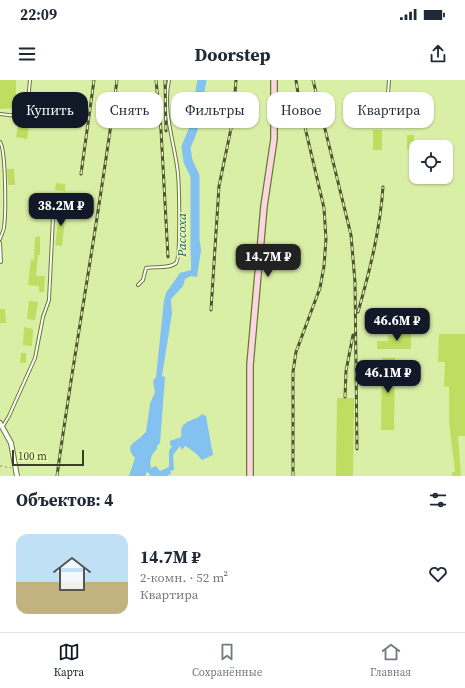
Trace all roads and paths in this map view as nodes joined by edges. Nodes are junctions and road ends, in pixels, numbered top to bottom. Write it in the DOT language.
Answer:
graph roads {
  1 [pos="30,80"];
  2 [pos="168,80"];
  3 [pos="274,80"];
  4 [pos="389,80"];
  5 [pos="388,92"];
  6 [pos="0,114"];
  7 [pos="0,142"];
  8 [pos="70,199"];
  9 [pos="0,239"];
  10 [pos="0,243"];
  11 [pos="1,262"];
  12 [pos="138,285"];
  13 [pos="1,425"];
  14 [pos="0,466"];
  15 [pos="16,468"];
  16 [pos="16,476"];
  17 [pos="250,476"];
  1 -- 6 [label="lane"];
  2 -- 12 [label="lane"];
  3 -- 17 [label="street"];
  4 -- 5 [label="lane"];
  7 -- 9 [label="lane"];
  8 -- 13 [label="lane"];
  10 -- 11 [label="lane"];
  13 -- 15 [label="street"];
  14 -- 15 [label="path"];
  15 -- 16 [label="street"];
}
